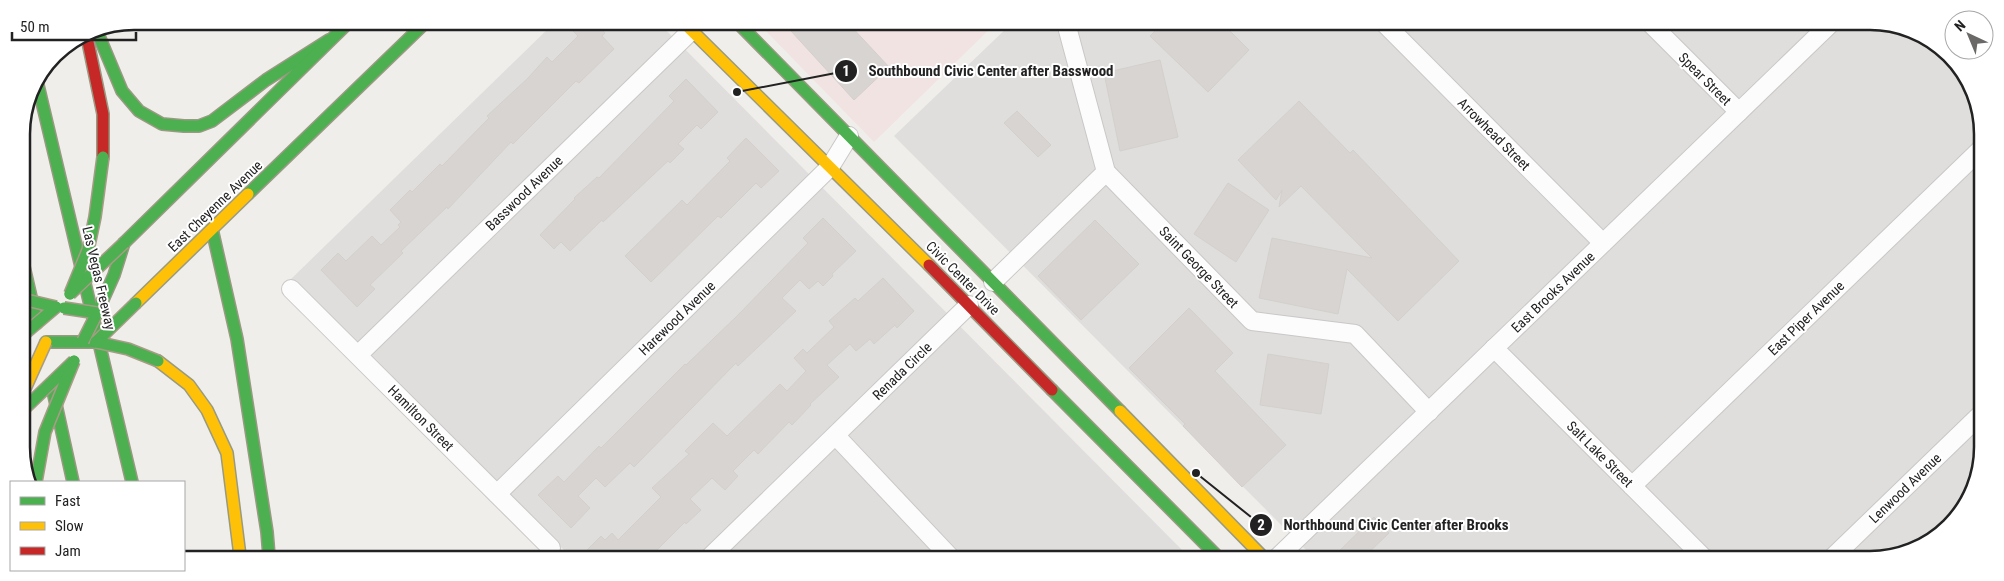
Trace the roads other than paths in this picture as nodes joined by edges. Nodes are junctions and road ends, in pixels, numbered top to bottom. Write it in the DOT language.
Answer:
graph roads {
  1 [pos="340,30"];
  2 [pos="418,30"];
  3 [pos="683,30"];
  4 [pos="691,30"];
  5 [pos="746,30"];
  6 [pos="1068,30"];
  7 [pos="1391,30"];
  8 [pos="1657,30"];
  9 [pos="1824,30"];
  10 [pos="99,36"];
  11 [pos="329,40"];
  12 [pos="88,41"];
  13 [pos="39,91"];
  14 [pos="1739,112"];
  15 [pos="849,136"];
  16 [pos="1974,156"];
  17 [pos="830,167"];
  18 [pos="1106,172"];
  19 [pos="212,229"];
  20 [pos="902,238"];
  21 [pos="124,243"];
  22 [pos="1603,243"];
  23 [pos="952,270"];
  24 [pos="986,283"];
  25 [pos="291,289"];
  26 [pos="30,293"];
  27 [pos="70,294"];
  28 [pos="30,301"];
  29 [pos="136,303"];
  30 [pos="976,304"];
  31 [pos="60,307"];
  32 [pos="97,313"];
  33 [pos="1016,323"];
  34 [pos="30,330"];
  35 [pos="51,334"];
  36 [pos="84,341"];
  37 [pos="96,342"];
  38 [pos="31,347"];
  39 [pos="1494,348"];
  40 [pos="358,355"];
  41 [pos="74,361"];
  42 [pos="1071,361"];
  43 [pos="30,378"];
  44 [pos="30,403"];
  45 [pos="1429,412"];
  46 [pos="1974,421"];
  47 [pos="836,436"];
  48 [pos="36,481"];
  49 [pos="73,481"];
  50 [pos="132,481"];
  51 [pos="1632,486"];
  52 [pos="497,494"];
  53 [pos="1190,512"];
  54 [pos="1175,513"];
  55 [pos="551,548"];
  56 [pos="239,551"];
  57 [pos="269,551"];
  58 [pos="716,551"];
  59 [pos="944,551"];
  60 [pos="1213,551"];
  61 [pos="1257,551"];
  62 [pos="1284,551"];
  63 [pos="1697,551"];
  64 [pos="1839,551"];
  1 -- 11 [label="main road"];
  2 -- 19 [label="main road, East Cheyenne Avenue"];
  3 -- 40 [label="street, Basswood Avenue"];
  4 -- 17 [label="main road, Civic Center Drive"];
  5 -- 15 [label="main road, Civic Center Drive"];
  6 -- 18 [label="street, Saint George Street"];
  7 -- 22 [label="street, Arrowhead Street"];
  8 -- 14 [label="street, Spear Street"];
  9 -- 14 [label="street, East Brooks Avenue"];
  10 -- 11 [label="main road"];
  11 -- 21 [label="main road"];
  12 -- 27 [label="main road, bridge"];
  13 -- 50 [label="main road, Las Vegas Freeway"];
  14 -- 22 [label="street, East Brooks Avenue"];
  15 -- 17 [label="street, Harewood Avenue"];
  15 -- 24 [label="main road, Civic Center Drive"];
  16 -- 51 [label="street, East Piper Avenue"];
  17 -- 20 [label="main road, Civic Center Drive"];
  17 -- 52 [label="street, Harewood Avenue"];
  18 -- 24 [label="street"];
  18 -- 45 [label="street, Saint George Street"];
  19 -- 29 [label="main road, East Cheyenne Avenue"];
  19 -- 57 [label="main road"];
  20 -- 23 [label="main road"];
  20 -- 30 [label="main road, Civic Center Drive"];
  21 -- 27 [label="main road, bridge"];
  21 -- 32 [label="main road"];
  22 -- 39 [label="street, East Brooks Avenue"];
  24 -- 42 [label="main road, Civic Center Drive"];
  25 -- 40 [label="street, Hamilton Street"];
  26 -- 49 [label="main road"];
  27 -- 31 [label="main road"];
  28 -- 31 [label="main road, bridge"];
  29 -- 32 [label="main road"];
  29 -- 37 [label="main road, East Cheyenne Avenue, bridge"];
  30 -- 47 [label="street, Renada Circle"];
  30 -- 54 [label="main road, Civic Center Drive"];
  31 -- 32 [label="main road, bridge"];
  31 -- 34 [label="main road, bridge"];
  31 -- 35 [label="main road"];
  32 -- 36 [label="main road, bridge"];
  33 -- 42 [label="main road"];
  35 -- 36 [label="main road"];
  35 -- 38 [label="main road"];
  35 -- 43 [label="main road, bridge"];
  36 -- 37 [label="main road, bridge"];
  36 -- 41 [label="main road"];
  37 -- 41 [label="main road, East Cheyenne Avenue"];
  37 -- 56 [label="main road, bridge"];
  39 -- 45 [label="street, East Brooks Avenue"];
  39 -- 51 [label="street, Salt Lake Street"];
  40 -- 52 [label="street, Hamilton Street"];
  41 -- 44 [label="main road, East Cheyenne Avenue, bridge"];
  41 -- 48 [label="main road, bridge"];
  42 -- 61 [label="main road, Civic Center Drive"];
  45 -- 62 [label="street, East Brooks Avenue"];
  46 -- 64 [label="street, Lenwood Avenue"];
  47 -- 58 [label="street, Renada Circle"];
  47 -- 59 [label="street"];
  51 -- 63 [label="street, Salt Lake Street"];
  52 -- 55 [label="street, Hamilton Street"];
  53 -- 54 [label="main road"];
  54 -- 60 [label="main road, Civic Center Drive"];
}
